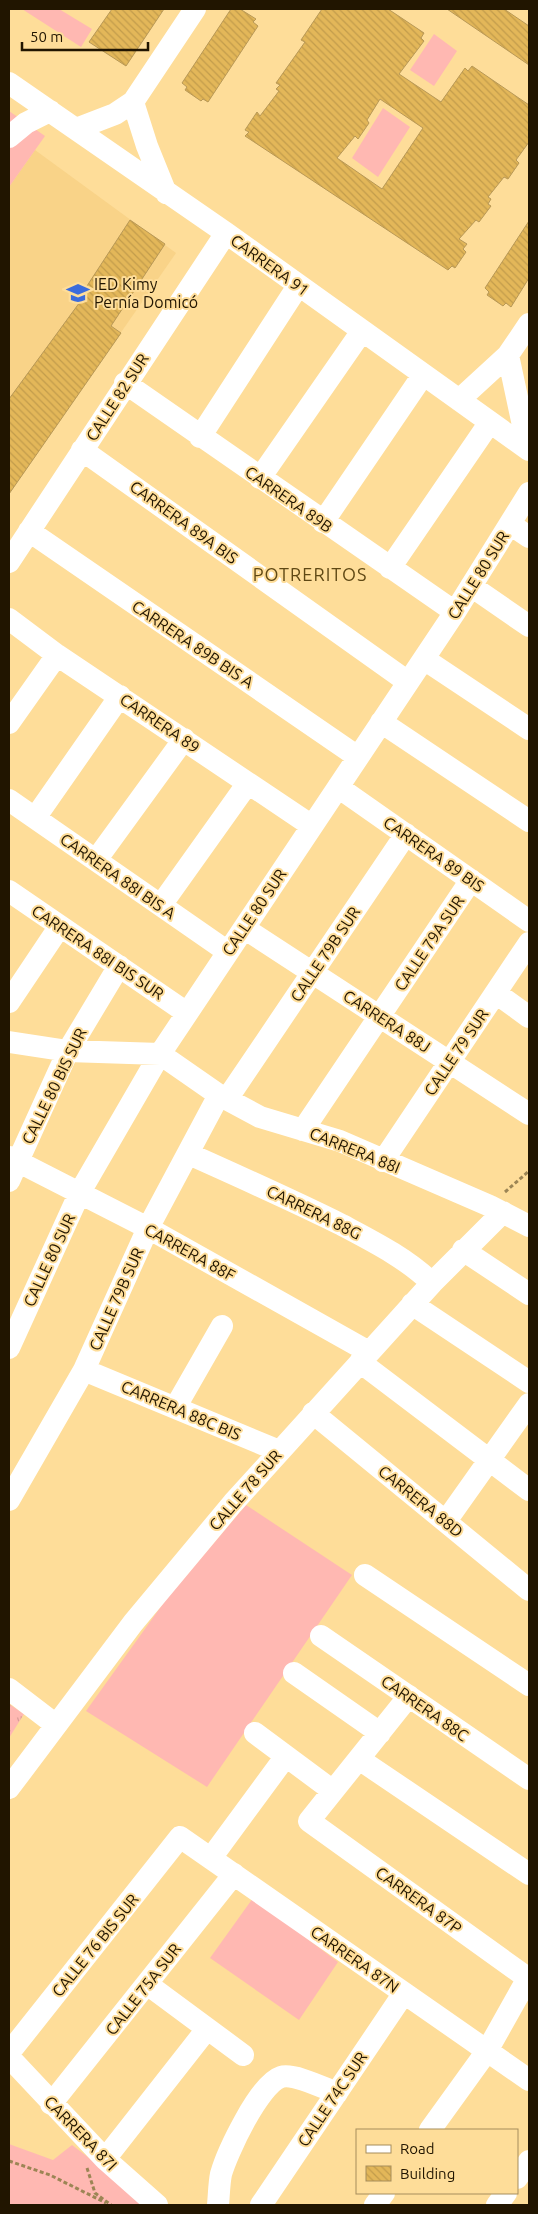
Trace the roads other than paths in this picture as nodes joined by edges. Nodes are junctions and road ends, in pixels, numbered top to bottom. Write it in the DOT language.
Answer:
graph roads {
  1 [pos="195,9"];
  2 [pos="9,83"];
  3 [pos="134,102"];
  4 [pos="50,111"];
  5 [pos="76,129"];
  6 [pos="9,137"];
  7 [pos="166,193"];
  8 [pos="226,233"];
  9 [pos="298,286"];
  10 [pos="529,324"];
  11 [pos="362,331"];
  12 [pos="508,355"];
  13 [pos="423,375"];
  14 [pos="125,383"];
  15 [pos="459,400"];
  16 [pos="490,422"];
  17 [pos="200,437"];
  18 [pos="82,450"];
  19 [pos="529,450"];
  20 [pos="260,478"];
  21 [pos="529,493"];
  22 [pos="323,522"];
  23 [pos="510,524"];
  24 [pos="29,531"];
  25 [pos="529,537"];
  26 [pos="9,562"];
  27 [pos="390,568"];
  28 [pos="471,586"];
  29 [pos="455,612"];
  30 [pos="9,619"];
  31 [pos="529,626"];
  32 [pos="58,655"];
  33 [pos="424,659"];
  34 [pos="408,682"];
  35 [pos="120,696"];
  36 [pos="10,719"];
  37 [pos="381,722"];
  38 [pos="529,729"];
  39 [pos="184,739"];
  40 [pos="358,757"];
  41 [pos="248,783"];
  42 [pos="338,787"];
  43 [pos="9,800"];
  44 [pos="35,818"];
  45 [pos="529,821"];
  46 [pos="312,826"];
  47 [pos="406,834"];
  48 [pos="96,860"];
  49 [pos="471,880"];
  50 [pos="9,891"];
  51 [pos="161,905"];
  52 [pos="529,921"];
  53 [pos="60,926"];
  54 [pos="244,928"];
  55 [pos="529,943"];
  56 [pos="228,952"];
  57 [pos="119,966"];
  58 [pos="312,972"];
  59 [pos="496,993"];
  60 [pos="9,1002"];
  61 [pos="187,1013"];
  62 [pos="380,1016"];
  63 [pos="529,1017"];
  64 [pos="10,1046"];
  65 [pos="68,1051"];
  66 [pos="160,1054"];
  67 [pos="450,1062"];
  68 [pos="223,1097"];
  69 [pos="529,1114"];
  70 [pos="303,1130"];
  71 [pos="189,1154"];
  72 [pos="383,1161"];
  73 [pos="12,1166"];
  74 [pos="80,1192"];
  75 [pos="496,1209"];
  76 [pos="529,1226"];
  77 [pos="148,1228"];
  78 [pos="463,1250"];
  79 [pos="432,1282"];
  80 [pos="529,1294"];
  81 [pos="412,1304"];
  82 [pos="222,1326"];
  83 [pos="9,1348"];
  84 [pos="364,1357"];
  85 [pos="84,1370"];
  86 [pos="529,1382"];
  87 [pos="529,1404"];
  88 [pos="175,1408"];
  89 [pos="313,1413"];
  90 [pos="279,1451"];
  91 [pos="490,1460"];
  92 [pos="12,1485"];
  93 [pos="529,1490"];
  94 [pos="446,1521"];
  95 [pos="365,1575"];
  96 [pos="529,1590"];
  97 [pos="322,1636"];
  98 [pos="294,1673"];
  99 [pos="529,1685"];
  100 [pos="9,1689"];
  101 [pos="409,1696"];
  102 [pos="56,1725"];
  103 [pos="255,1733"];
  104 [pos="380,1733"];
  105 [pos="286,1756"];
  106 [pos="359,1759"];
  107 [pos="529,1779"];
  108 [pos="9,1788"];
  109 [pos="333,1791"];
  110 [pos="180,1837"];
  111 [pos="211,1858"];
  112 [pos="234,1874"];
  113 [pos="529,1874"];
  114 [pos="529,1978"];
  115 [pos="146,1984"];
  116 [pos="404,1993"];
  117 [pos="207,2029"];
  118 [pos="487,2051"];
  119 [pos="9,2052"];
  120 [pos="243,2055"];
  121 [pos="9,2057"];
  122 [pos="529,2080"];
  123 [pos="337,2093"];
  124 [pos="51,2104"];
  125 [pos="431,2129"];
  126 [pos="105,2159"];
  127 [pos="529,2161"];
  128 [pos="518,2177"];
  129 [pos="383,2194"];
  130 [pos="505,2194"];
  131 [pos="157,2205"];
  132 [pos="218,2205"];
  133 [pos="261,2205"];
  134 [pos="375,2205"];
  135 [pos="497,2205"];
  1 -- 3 [label="street"];
  2 -- 4 [label="street, CARRERA 91"];
  3 -- 5 [label="street"];
  3 -- 7 [label="street"];
  4 -- 5 [label="street, CARRERA 91"];
  4 -- 6 [label="street"];
  5 -- 7 [label="street, CARRERA 91"];
  7 -- 8 [label="street, CARRERA 91"];
  8 -- 9 [label="street, CARRERA 91"];
  8 -- 14 [label="street, CALLE 82 SUR"];
  9 -- 11 [label="street, CARRERA 91"];
  9 -- 17 [label="street"];
  10 -- 12 [label="street"];
  11 -- 13 [label="street, CARRERA 91"];
  11 -- 20 [label="street"];
  12 -- 15 [label="street"];
  12 -- 19 [label="street"];
  13 -- 15 [label="street, CARRERA 91"];
  13 -- 22 [label="street"];
  14 -- 17 [label="street, CARRERA 89B"];
  14 -- 18 [label="street, CALLE 82 SUR"];
  15 -- 16 [label="street, CARRERA 91"];
  16 -- 19 [label="street, CARRERA 91"];
  16 -- 27 [label="street"];
  17 -- 20 [label="street, CARRERA 89B"];
  18 -- 24 [label="street, CALLE 82 SUR"];
  18 -- 34 [label="street, CARRERA 89A BIS"];
  20 -- 22 [label="street, CARRERA 89B"];
  21 -- 23 [label="street, CALLE 80 SUR"];
  22 -- 27 [label="street, CARRERA 89B"];
  23 -- 25 [label="street"];
  23 -- 28 [label="street, CALLE 80 SUR"];
  24 -- 26 [label="street, CALLE 82 SUR"];
  24 -- 40 [label="street, CARRERA 89B BIS A"];
  27 -- 29 [label="street, CARRERA 89B"];
  28 -- 29 [label="street, CALLE 80 SUR"];
  28 -- 31 [label="street"];
  29 -- 33 [label="street, CALLE 80 SUR"];
  30 -- 32 [label="street, CARRERA 89"];
  32 -- 35 [label="street, CARRERA 89"];
  32 -- 36 [label="street"];
  33 -- 34 [label="street, CALLE 80 SUR"];
  33 -- 38 [label="street"];
  34 -- 37 [label="street, CALLE 80 SUR"];
  35 -- 39 [label="street, CARRERA 89"];
  35 -- 44 [label="street"];
  37 -- 40 [label="street, CALLE 80 SUR"];
  37 -- 45 [label="street"];
  39 -- 41 [label="street, CARRERA 89"];
  39 -- 48 [label="street"];
  40 -- 42 [label="street, CALLE 80 SUR"];
  41 -- 46 [label="street, CARRERA 89"];
  41 -- 51 [label="street"];
  42 -- 46 [label="street, CALLE 80 SUR"];
  42 -- 47 [label="street, CARRERA 89 BIS"];
  43 -- 44 [label="street, CARRERA 88I BIS A"];
  44 -- 48 [label="street, CARRERA 88I BIS A"];
  46 -- 54 [label="street, CALLE 80 SUR"];
  47 -- 49 [label="street, CARRERA 89 BIS"];
  47 -- 58 [label="street, CALLE 79B SUR"];
  48 -- 51 [label="street, CARRERA 88I BIS A"];
  49 -- 52 [label="street, CARRERA 89 BIS"];
  49 -- 62 [label="street, CALLE 79A SUR"];
  50 -- 53 [label="street, CARRERA 88I BIS SUR"];
  51 -- 56 [label="street, CARRERA 88I BIS A"];
  53 -- 57 [label="street, CARRERA 88I BIS SUR"];
  53 -- 60 [label="street"];
  54 -- 56 [label="street, CALLE 80 SUR"];
  54 -- 58 [label="street, CARRERA 88J"];
  55 -- 59 [label="street, CALLE 79 SUR"];
  56 -- 61 [label="street, CALLE 80 SUR"];
  57 -- 61 [label="street, CARRERA 88I BIS SUR"];
  57 -- 65 [label="street, CALLE 80 BIS SUR"];
  58 -- 62 [label="street, CARRERA 88J"];
  58 -- 68 [label="street, CALLE 79B SUR"];
  59 -- 63 [label="street"];
  59 -- 67 [label="street, CALLE 79 SUR"];
  61 -- 66 [label="street, CALLE 80 SUR"];
  62 -- 67 [label="street, CARRERA 88J"];
  62 -- 70 [label="street, CALLE 79A SUR"];
  64 -- 65 [label="street"];
  65 -- 66 [label="street"];
  65 -- 73 [label="street, CALLE 80 BIS SUR"];
  66 -- 68 [label="street, CARRERA 88I"];
  66 -- 74 [label="street, CALLE 80 SUR"];
  67 -- 69 [label="street, CARRERA 88J"];
  67 -- 72 [label="street, CALLE 79 SUR"];
  68 -- 70 [label="street, CARRERA 88I"];
  68 -- 71 [label="street, CALLE 79B SUR"];
  70 -- 72 [label="street, CARRERA 88I"];
  71 -- 77 [label="street, CALLE 79B SUR"];
  71 -- 79 [label="street, CARRERA 88G"];
  72 -- 75 [label="street, CARRERA 88I"];
  73 -- 74 [label="street, CARRERA 88F"];
  74 -- 77 [label="street, CARRERA 88F"];
  74 -- 83 [label="street, CALLE 80 SUR"];
  75 -- 76 [label="street, CARRERA 88I"];
  75 -- 78 [label="street, CALLE 78 SUR"];
  77 -- 84 [label="street, CARRERA 88F"];
  77 -- 85 [label="street, CALLE 79B SUR"];
  78 -- 79 [label="street, CALLE 78 SUR"];
  78 -- 80 [label="street"];
  79 -- 81 [label="street, CALLE 78 SUR"];
  81 -- 84 [label="street, CALLE 78 SUR"];
  81 -- 86 [label="street"];
  82 -- 88 [label="street"];
  84 -- 89 [label="street, CALLE 78 SUR"];
  84 -- 91 [label="street, CARRERA 88F"];
  85 -- 88 [label="street, CARRERA 88C BIS"];
  85 -- 92 [label="street, CALLE 79B SUR"];
  87 -- 91 [label="street"];
  88 -- 90 [label="street, CARRERA 88C BIS"];
  89 -- 90 [label="street, CALLE 78 SUR"];
  89 -- 94 [label="street, CARRERA 88D"];
  90 -- 102 [label="street, CALLE 78 SUR"];
  91 -- 93 [label="street, CARRERA 88F"];
  91 -- 94 [label="street"];
  94 -- 96 [label="street, CARRERA 88D"];
  95 -- 99 [label="street"];
  97 -- 101 [label="street, CARRERA 88C"];
  98 -- 104 [label="street"];
  100 -- 102 [label="street"];
  101 -- 104 [label="street"];
  101 -- 107 [label="street, CARRERA 88C"];
  102 -- 108 [label="street, CALLE 78 SUR"];
  103 -- 105 [label="street"];
  104 -- 106 [label="street"];
  105 -- 109 [label="street"];
  105 -- 111 [label="street"];
  106 -- 109 [label="street"];
  106 -- 113 [label="street"];
  109 -- 114 [label="street, CARRERA 87P"];
  110 -- 111 [label="street, CARRERA 87N"];
  110 -- 119 [label="street, CALLE 76 BIS SUR"];
  111 -- 112 [label="street, CARRERA 87N"];
  112 -- 115 [label="street, CALLE 75A SUR"];
  112 -- 116 [label="street, CARRERA 87N"];
  114 -- 118 [label="street"];
  115 -- 117 [label="street"];
  115 -- 124 [label="street, CALLE 75A SUR"];
  116 -- 118 [label="street, CARRERA 87N"];
  116 -- 123 [label="street, CALLE 74C SUR"];
  117 -- 120 [label="street"];
  117 -- 126 [label="street"];
  118 -- 122 [label="street, CARRERA 87N"];
  118 -- 125 [label="street"];
  121 -- 124 [label="street, CARRERA 87I"];
  123 -- 132 [label="street"];
  123 -- 133 [label="street, CALLE 74C SUR"];
  124 -- 126 [label="street, CARRERA 87I"];
  126 -- 131 [label="street, CARRERA 87I"];
  127 -- 128 [label="street"];
  129 -- 134 [label="street"];
  130 -- 135 [label="street"];
}
